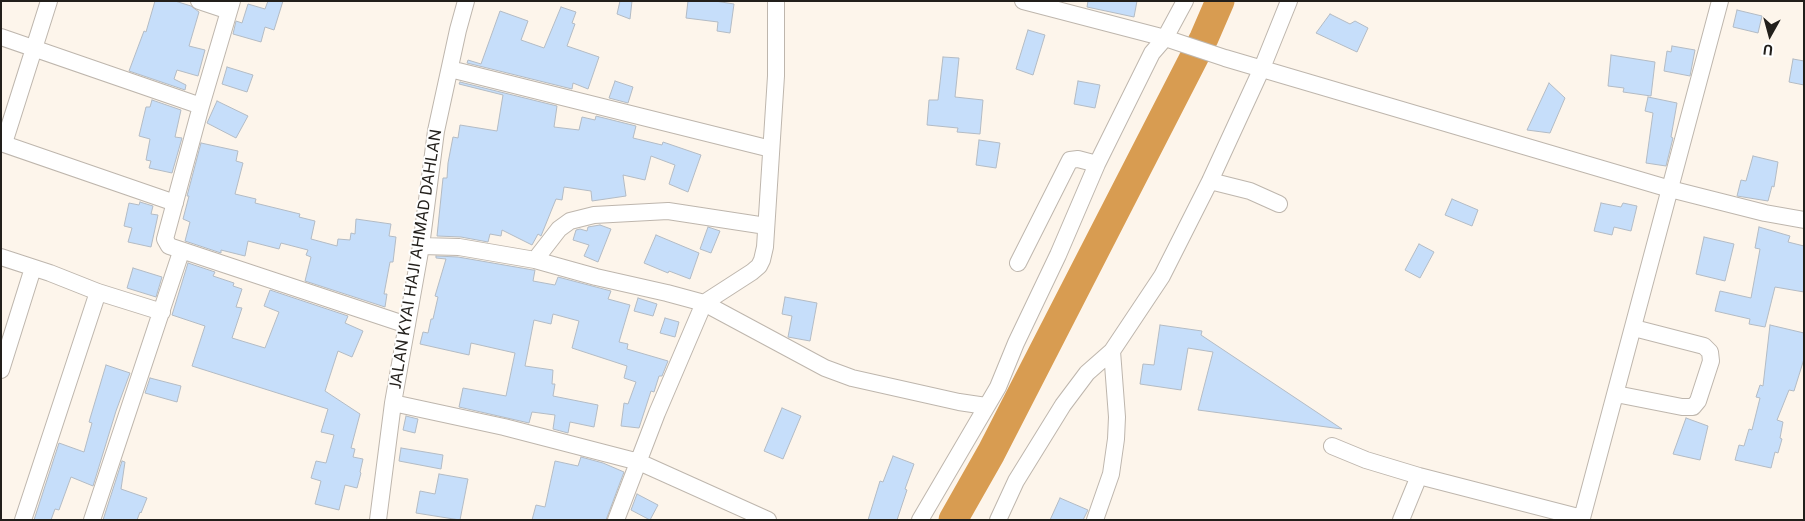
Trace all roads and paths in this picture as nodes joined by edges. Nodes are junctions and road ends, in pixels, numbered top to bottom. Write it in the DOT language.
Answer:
graph roads {
  1 [pos="49,1"];
  2 [pos="199,1"];
  3 [pos="466,1"];
  4 [pos="776,1"];
  5 [pos="1023,1"];
  6 [pos="1185,1"];
  7 [pos="1290,1"];
  8 [pos="1717,2"];
  9 [pos="230,6"];
  10 [pos="1,37"];
  11 [pos="1170,40"];
  12 [pos="34,48"];
  13 [pos="1262,68"];
  14 [pos="450,69"];
  15 [pos="201,106"];
  16 [pos="3,143"];
  17 [pos="771,149"];
  18 [pos="1098,164"];
  19 [pos="1210,181"];
  20 [pos="1670,189"];
  21 [pos="175,203"];
  22 [pos="1279,204"];
  23 [pos="1804,220"];
  24 [pos="766,226"];
  25 [pos="421,246"];
  26 [pos="181,252"];
  27 [pos="1,257"];
  28 [pos="536,260"];
  29 [pos="1018,263"];
  30 [pos="33,268"];
  31 [pos="98,292"];
  32 [pos="704,303"];
  33 [pos="162,312"];
  34 [pos="407,325"];
  35 [pos="1634,328"];
  36 [pos="1112,352"];
  37 [pos="1,370"];
  38 [pos="1616,394"];
  39 [pos="393,403"];
  40 [pos="986,406"];
  41 [pos="1332,446"];
  42 [pos="639,462"];
  43 [pos="1419,476"];
  44 [pos="1584,519"];
  45 [pos="23,520"];
  46 [pos="92,520"];
  47 [pos="378,520"];
  48 [pos="616,520"];
  49 [pos="768,520"];
  50 [pos="920,520"];
  51 [pos="998,520"];
  52 [pos="1095,520"];
  53 [pos="1401,520"];
  1 -- 12 [label="street"];
  2 -- 9 [label="street"];
  3 -- 14 [label="street, JALAN KYAI HAJI AHMAD DAHLAN"];
  4 -- 17 [label="street"];
  5 -- 11 [label="street"];
  6 -- 11 [label="street"];
  7 -- 13 [label="street"];
  8 -- 20 [label="street"];
  9 -- 15 [label="street"];
  10 -- 12 [label="street"];
  11 -- 13 [label="street"];
  11 -- 18 [label="street"];
  12 -- 15 [label="street"];
  12 -- 16 [label="street"];
  13 -- 19 [label="street"];
  13 -- 20 [label="street"];
  14 -- 17 [label="street"];
  14 -- 25 [label="street, JALAN KYAI HAJI AHMAD DAHLAN"];
  15 -- 21 [label="street"];
  16 -- 21 [label="street"];
  17 -- 24 [label="street"];
  18 -- 29 [label="street"];
  18 -- 40 [label="street"];
  19 -- 22 [label="street"];
  19 -- 36 [label="street"];
  20 -- 23 [label="street"];
  20 -- 35 [label="street"];
  21 -- 26 [label="street"];
  24 -- 28 [label="street"];
  24 -- 32 [label="street"];
  25 -- 28 [label="street"];
  25 -- 34 [label="street, JALAN KYAI HAJI AHMAD DAHLAN"];
  26 -- 33 [label="street"];
  26 -- 34 [label="street"];
  27 -- 30 [label="street"];
  28 -- 32 [label="street"];
  30 -- 31 [label="street"];
  30 -- 37 [label="street"];
  31 -- 33 [label="street"];
  31 -- 45 [label="street"];
  32 -- 40 [label="street"];
  32 -- 42 [label="street"];
  33 -- 46 [label="street"];
  34 -- 39 [label="street, JALAN KYAI HAJI AHMAD DAHLAN"];
  35 -- 38 [label="street"];
  35 -- 38 [label="street"];
  36 -- 51 [label="street"];
  36 -- 52 [label="street"];
  38 -- 44 [label="street"];
  39 -- 42 [label="street"];
  39 -- 47 [label="street, JALAN KYAI HAJI AHMAD DAHLAN"];
  40 -- 50 [label="street"];
  41 -- 43 [label="street"];
  42 -- 48 [label="street"];
  42 -- 49 [label="street"];
  43 -- 44 [label="street"];
  43 -- 53 [label="street"];
}
